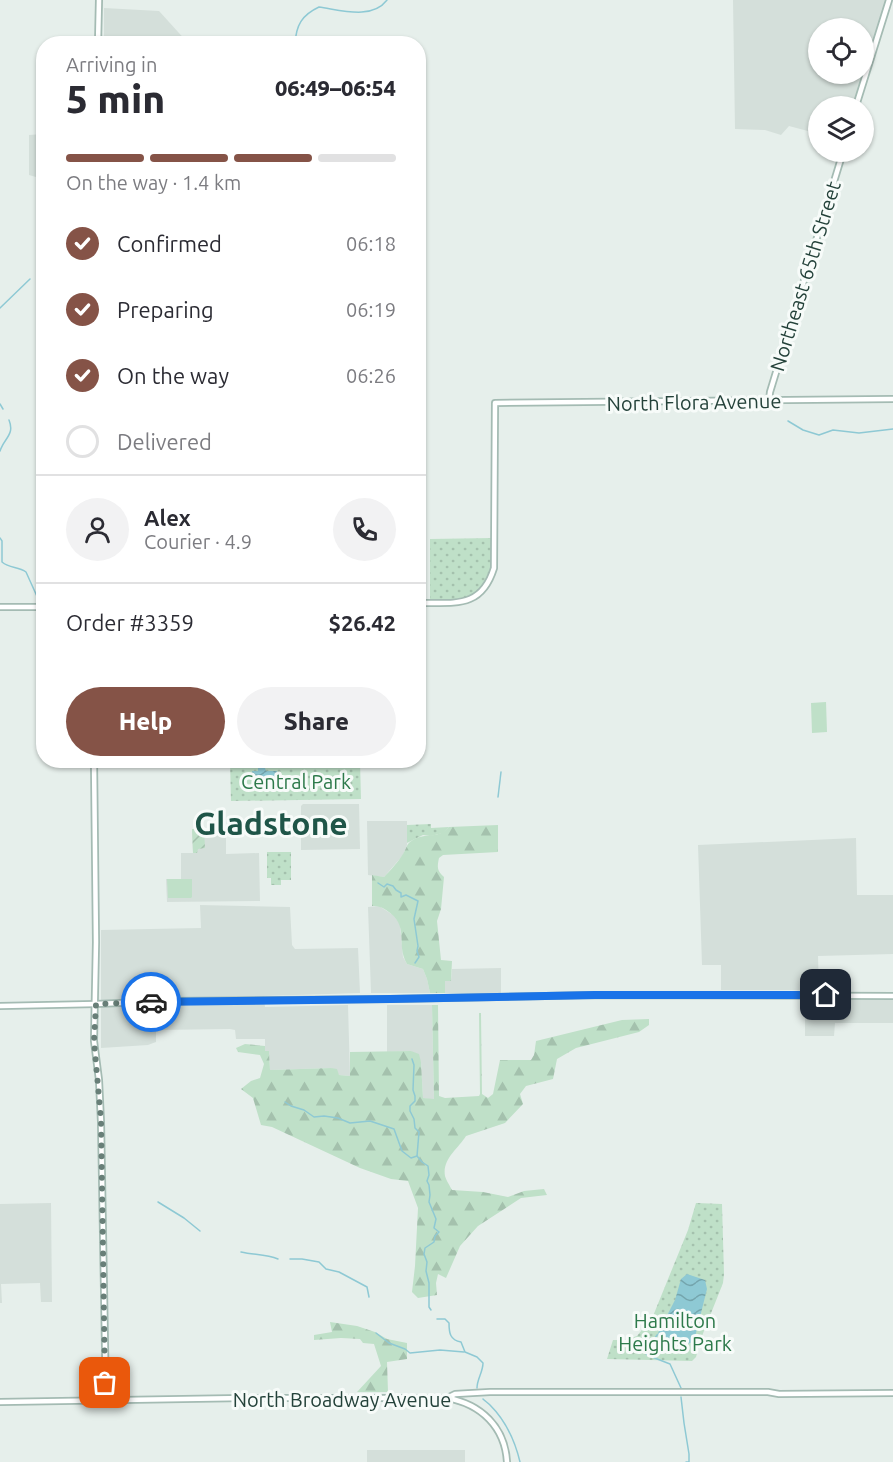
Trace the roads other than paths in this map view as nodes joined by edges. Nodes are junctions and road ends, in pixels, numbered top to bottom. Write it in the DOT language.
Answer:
graph roads {
  1 [pos="99,0"];
  2 [pos="889,0"];
  3 [pos="98,36"];
  4 [pos="859,96"];
  5 [pos="840,162"];
  6 [pos="893,399"];
  7 [pos="769,401"];
  8 [pos="426,603"];
  9 [pos="0,607"];
  10 [pos="36,607"];
  11 [pos="94,768"];
  12 [pos="893,996"];
  13 [pos="96,1004"];
  14 [pos="0,1006"];
  15 [pos="105,1383"];
  16 [pos="474,1394"];
  17 [pos="893,1394"];
  18 [pos="447,1398"];
  19 [pos="119,1400"];
  20 [pos="106,1401"];
  21 [pos="0,1402"];
  22 [pos="470,1404"];
  23 [pos="507,1462"];
  1 -- 3 [label="main road"];
  2 -- 4 [label="main road"];
  5 -- 7 [label="main road, Northeast 65th Street"];
  6 -- 7 [label="main road, North Flora Avenue"];
  7 -- 8 [label="main road, North Flora Avenue"];
  9 -- 10 [label="main road"];
  11 -- 13 [label="main road"];
  12 -- 13 [label="main road"];
  13 -- 14 [label="main road"];
  13 -- 15 [label="main road"];
  15 -- 19 [label="main road"];
  15 -- 20 [label="main road"];
  16 -- 17 [label="main road, North Broadway Avenue"];
  16 -- 18 [label="main road"];
  16 -- 22 [label="main road, North Broadway Avenue"];
  18 -- 19 [label="main road, North Broadway Avenue"];
  18 -- 22 [label="main road, North Broadway Avenue"];
  19 -- 20 [label="main road, North Broadway Avenue"];
  20 -- 21 [label="main road, North Broadway Avenue"];
  22 -- 23 [label="main road"];
}
